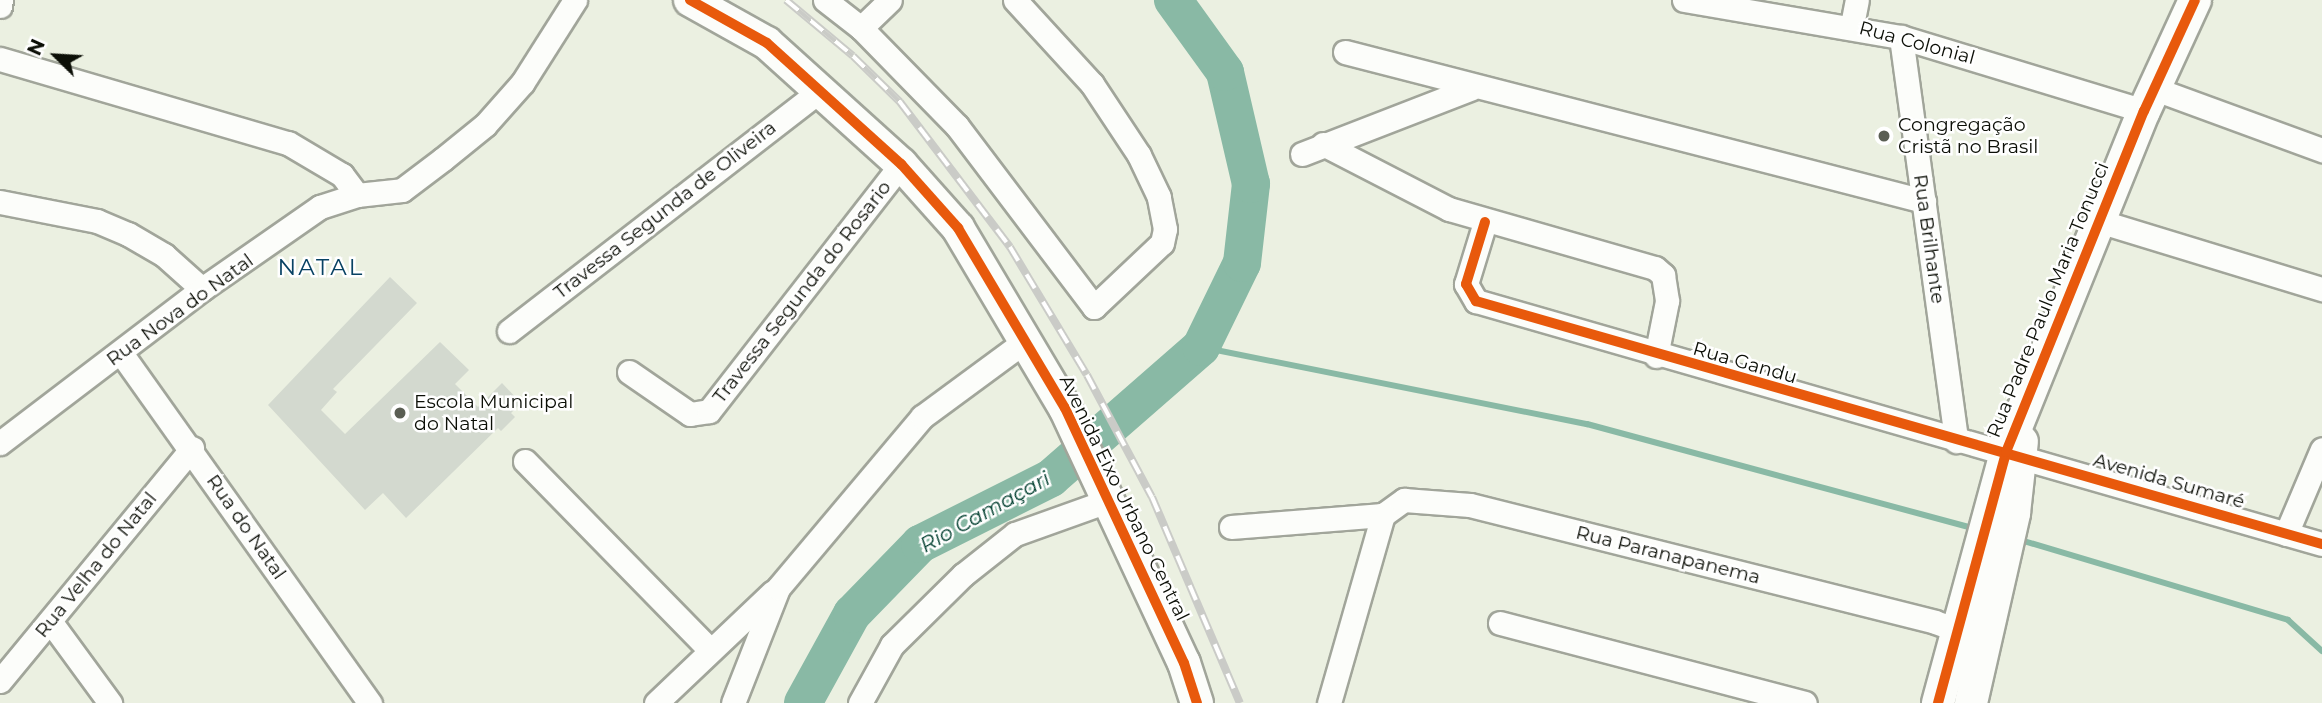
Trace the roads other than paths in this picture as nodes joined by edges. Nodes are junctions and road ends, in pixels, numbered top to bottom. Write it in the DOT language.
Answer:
graph roads {
  1 [pos="1,0"];
  2 [pos="575,0"];
  3 [pos="690,0"];
  4 [pos="825,0"];
  5 [pos="890,0"];
  6 [pos="1015,0"];
  7 [pos="1684,0"];
  8 [pos="1857,0"];
  9 [pos="2195,0"];
  10 [pos="0,6"];
  11 [pos="1852,25"];
  12 [pos="861,28"];
  13 [pos="1901,37"];
  14 [pos="1345,51"];
  15 [pos="0,59"];
  16 [pos="1472,88"];
  17 [pos="821,90"];
  18 [pos="2149,100"];
  19 [pos="1323,144"];
  20 [pos="2322,150"];
  21 [pos="1301,154"];
  22 [pos="901,164"];
  23 [pos="357,195"];
  24 [pos="1924,201"];
  25 [pos="0,202"];
  26 [pos="2099,221"];
  27 [pos="1485,222"];
  28 [pos="202,289"];
  29 [pos="2322,289"];
  30 [pos="509,331"];
  31 [pos="1025,341"];
  32 [pos="121,353"];
  33 [pos="1656,356"];
  34 [pos="629,372"];
  35 [pos="1956,441"];
  36 [pos="0,443"];
  37 [pos="2016,444"];
  38 [pos="192,449"];
  39 [pos="2322,449"];
  40 [pos="525,461"];
  41 [pos="1106,491"];
  42 [pos="1383,515"];
  43 [pos="1231,527"];
  44 [pos="2286,534"];
  45 [pos="2322,544"];
  46 [pos="1990,552"];
  47 [pos="778,588"];
  48 [pos="50,621"];
  49 [pos="1500,623"];
  50 [pos="1956,627"];
  51 [pos="1985,642"];
  52 [pos="709,649"];
  53 [pos="1184,663"];
  54 [pos="0,681"];
  55 [pos="110,703"];
  56 [pos="370,703"];
  57 [pos="656,703"];
  58 [pos="733,703"];
  59 [pos="860,703"];
  60 [pos="1196,703"];
  61 [pos="1220,703"];
  62 [pos="1329,703"];
  63 [pos="1805,703"];
  64 [pos="1938,703"];
  65 [pos="1971,703"];
  1 -- 10 [label="street"];
  2 -- 23 [label="street, Rua Nova do Natal"];
  3 -- 17 [label="street"];
  4 -- 12 [label="street"];
  5 -- 12 [label="street"];
  6 -- 12 [label="street"];
  7 -- 11 [label="street, Rua Colonial"];
  8 -- 11 [label="street"];
  9 -- 18 [label="street, Rua Padre Paulo Maria Tonucci"];
  11 -- 13 [label="street, Rua Colonial"];
  13 -- 18 [label="street, Rua Colonial"];
  13 -- 24 [label="street, Rua Brilhante"];
  14 -- 16 [label="street"];
  15 -- 23 [label="street"];
  16 -- 19 [label="street"];
  16 -- 24 [label="street"];
  17 -- 22 [label="street, Avenida Eixo Urbano Central"];
  17 -- 30 [label="street, Travessa Segunda de Oliveira"];
  18 -- 20 [label="street, Rua Colonial"];
  18 -- 26 [label="street, Rua Padre Paulo Maria Tonucci"];
  19 -- 21 [label="street"];
  19 -- 27 [label="street"];
  22 -- 31 [label="street, Avenida Eixo Urbano Central"];
  22 -- 34 [label="street, Travessa Segunda do Rosario"];
  23 -- 28 [label="street, Rua Nova do Natal"];
  24 -- 35 [label="street, Rua Brilhante"];
  25 -- 28 [label="street"];
  26 -- 29 [label="street"];
  26 -- 37 [label="street, Rua Padre Paulo Maria Tonucci"];
  27 -- 33 [label="street"];
  27 -- 33 [label="street, Rua Gandu"];
  28 -- 32 [label="street, Rua Nova do Natal"];
  31 -- 41 [label="street, Avenida Eixo Urbano Central"];
  31 -- 47 [label="street"];
  32 -- 36 [label="street, Rua Nova do Natal"];
  32 -- 38 [label="street, Rua do Natal"];
  33 -- 35 [label="street, Rua Gandu"];
  35 -- 37 [label="street, Rua Gandu"];
  37 -- 44 [label="street, Avenida Sumaré"];
  37 -- 46 [label="street, Rua Padre Paulo Maria Tonucci"];
  38 -- 48 [label="street, Rua Velha do Natal"];
  38 -- 56 [label="street, Rua do Natal"];
  39 -- 44 [label="street"];
  40 -- 52 [label="street"];
  41 -- 53 [label="street, Avenida Eixo Urbano Central"];
  41 -- 59 [label="street"];
  42 -- 43 [label="street"];
  42 -- 50 [label="street, Rua Paranapanema"];
  42 -- 62 [label="street"];
  44 -- 45 [label="street, Avenida Sumaré"];
  46 -- 50 [label="street, Rua Padre Paulo Maria Tonucci"];
  46 -- 51 [label="street, Rua Padre Paulo Maria Tonucci"];
  47 -- 52 [label="street"];
  47 -- 58 [label="street"];
  48 -- 54 [label="street, Rua Velha do Natal"];
  48 -- 55 [label="street"];
  49 -- 63 [label="street"];
  50 -- 51 [label="street, Rua Paranapanema"];
  50 -- 64 [label="street, Rua Padre Paulo Maria Tonucci"];
  51 -- 65 [label="street, Rua Padre Paulo Maria Tonucci"];
  52 -- 57 [label="street"];
  53 -- 60 [label="street, Avenida Eixo Urbano Central"];
  53 -- 61 [label="street, Avenida Eixo Urbano Central"];
}
